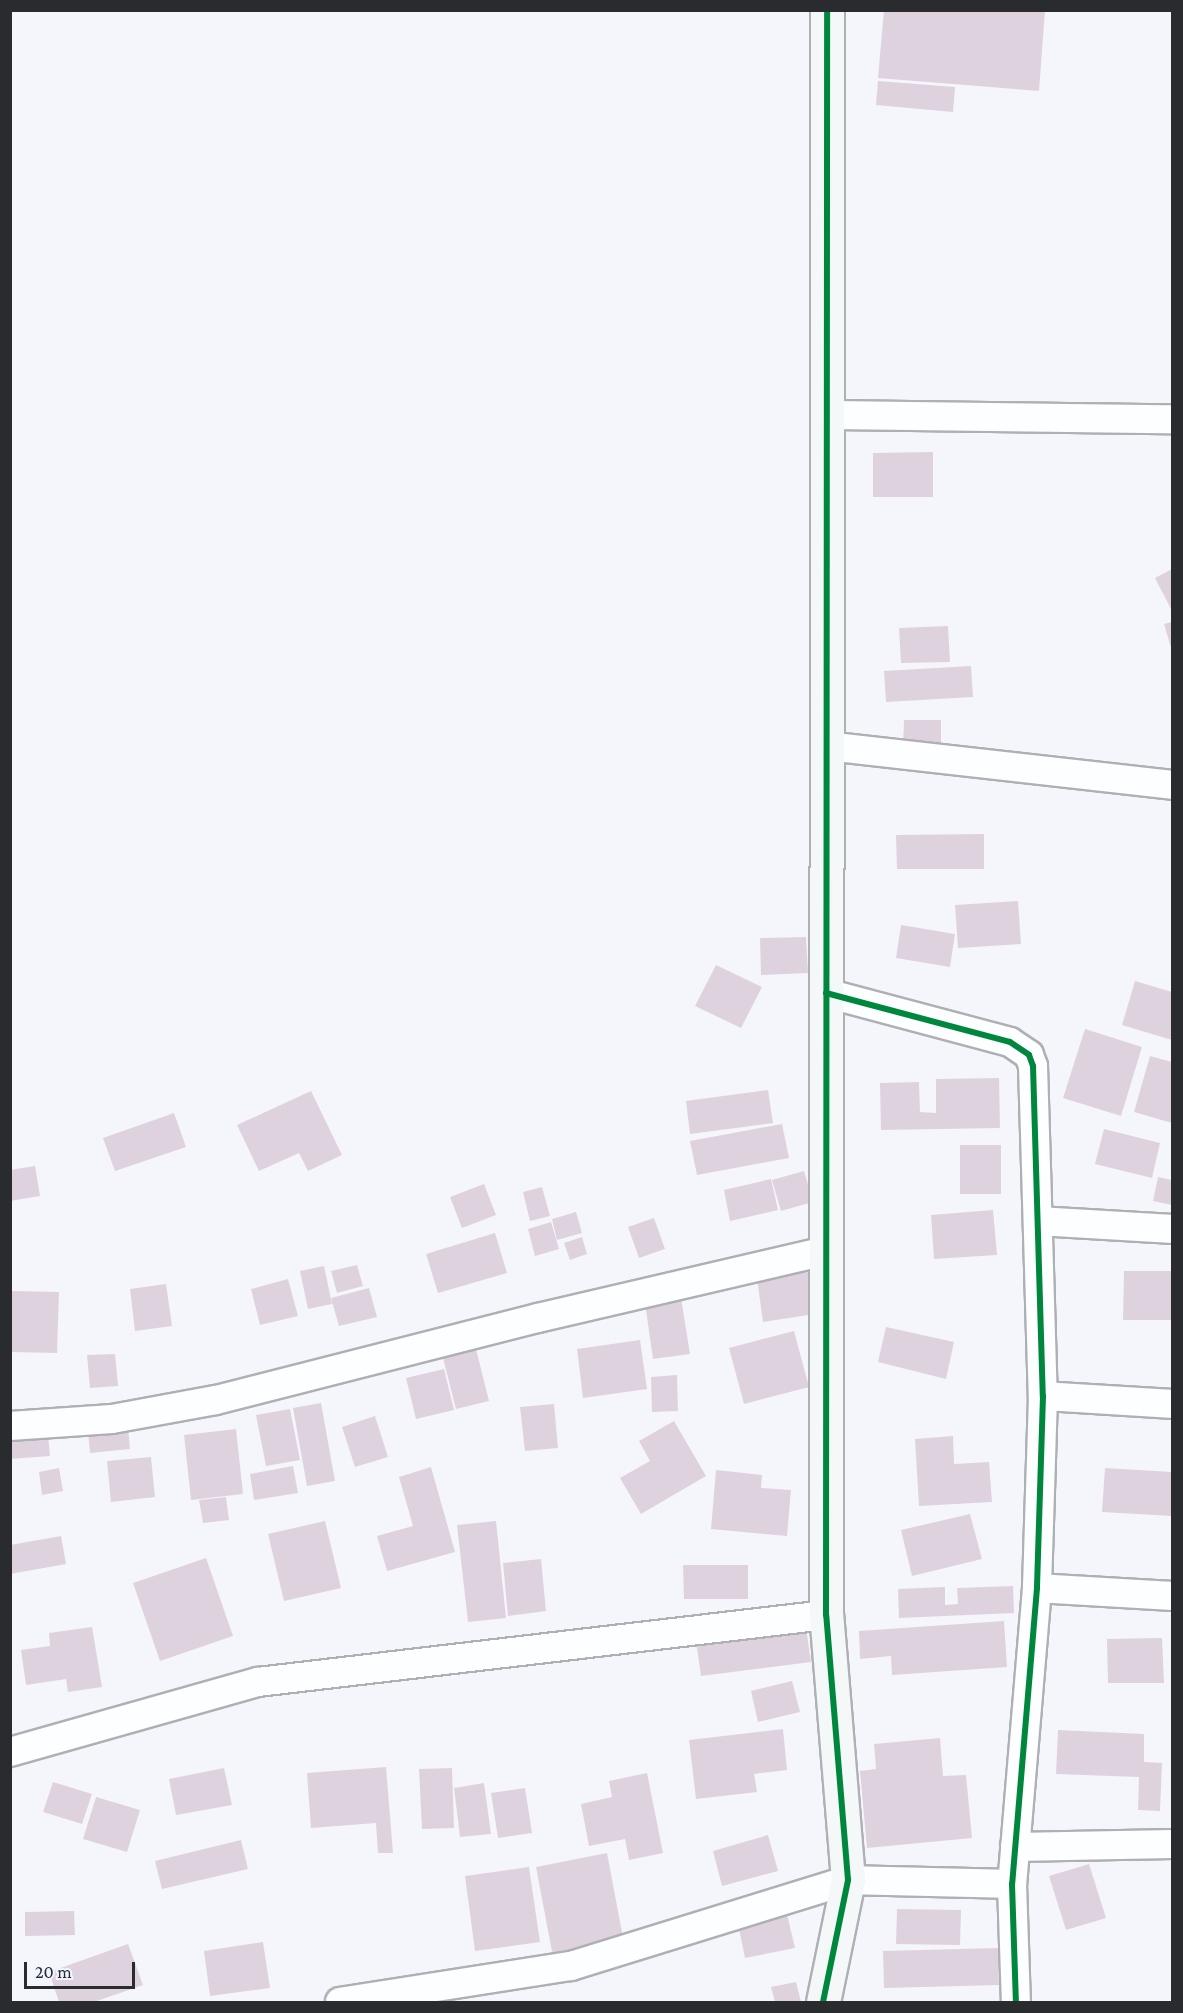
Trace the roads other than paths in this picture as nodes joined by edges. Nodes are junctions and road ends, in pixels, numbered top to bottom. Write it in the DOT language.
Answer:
graph roads {
  1 [pos="827,10"];
  2 [pos="826,415"];
  3 [pos="1173,419"];
  4 [pos="826,746"];
  5 [pos="1173,785"];
  6 [pos="826,993"];
  7 [pos="1039,1221"];
  8 [pos="1173,1229"];
  9 [pos="826,1251"];
  10 [pos="1043,1396"];
  11 [pos="1173,1404"];
  12 [pos="10,1426"];
  13 [pos="1037,1588"];
  14 [pos="1173,1596"];
  15 [pos="826,1615"];
  16 [pos="10,1752"];
  17 [pos="1173,1844"];
  18 [pos="1015,1847"];
  19 [pos="848,1880"];
  20 [pos="1012,1884"];
  21 [pos="340,2002"];
  22 [pos="823,2002"];
  23 [pos="1016,2002"];
  1 -- 2 [label="street"];
  2 -- 3 [label="street"];
  2 -- 4 [label="street"];
  4 -- 5 [label="street"];
  4 -- 6 [label="street"];
  6 -- 7 [label="street"];
  6 -- 9 [label="street"];
  7 -- 8 [label="street"];
  7 -- 10 [label="street"];
  9 -- 12 [label="street"];
  9 -- 15 [label="street"];
  10 -- 11 [label="street"];
  10 -- 13 [label="street"];
  13 -- 14 [label="street"];
  13 -- 18 [label="street"];
  15 -- 16 [label="street"];
  15 -- 19 [label="street"];
  17 -- 18 [label="street"];
  18 -- 20 [label="street"];
  19 -- 20 [label="street"];
  19 -- 21 [label="street"];
  19 -- 22 [label="street"];
  20 -- 23 [label="street"];
}
